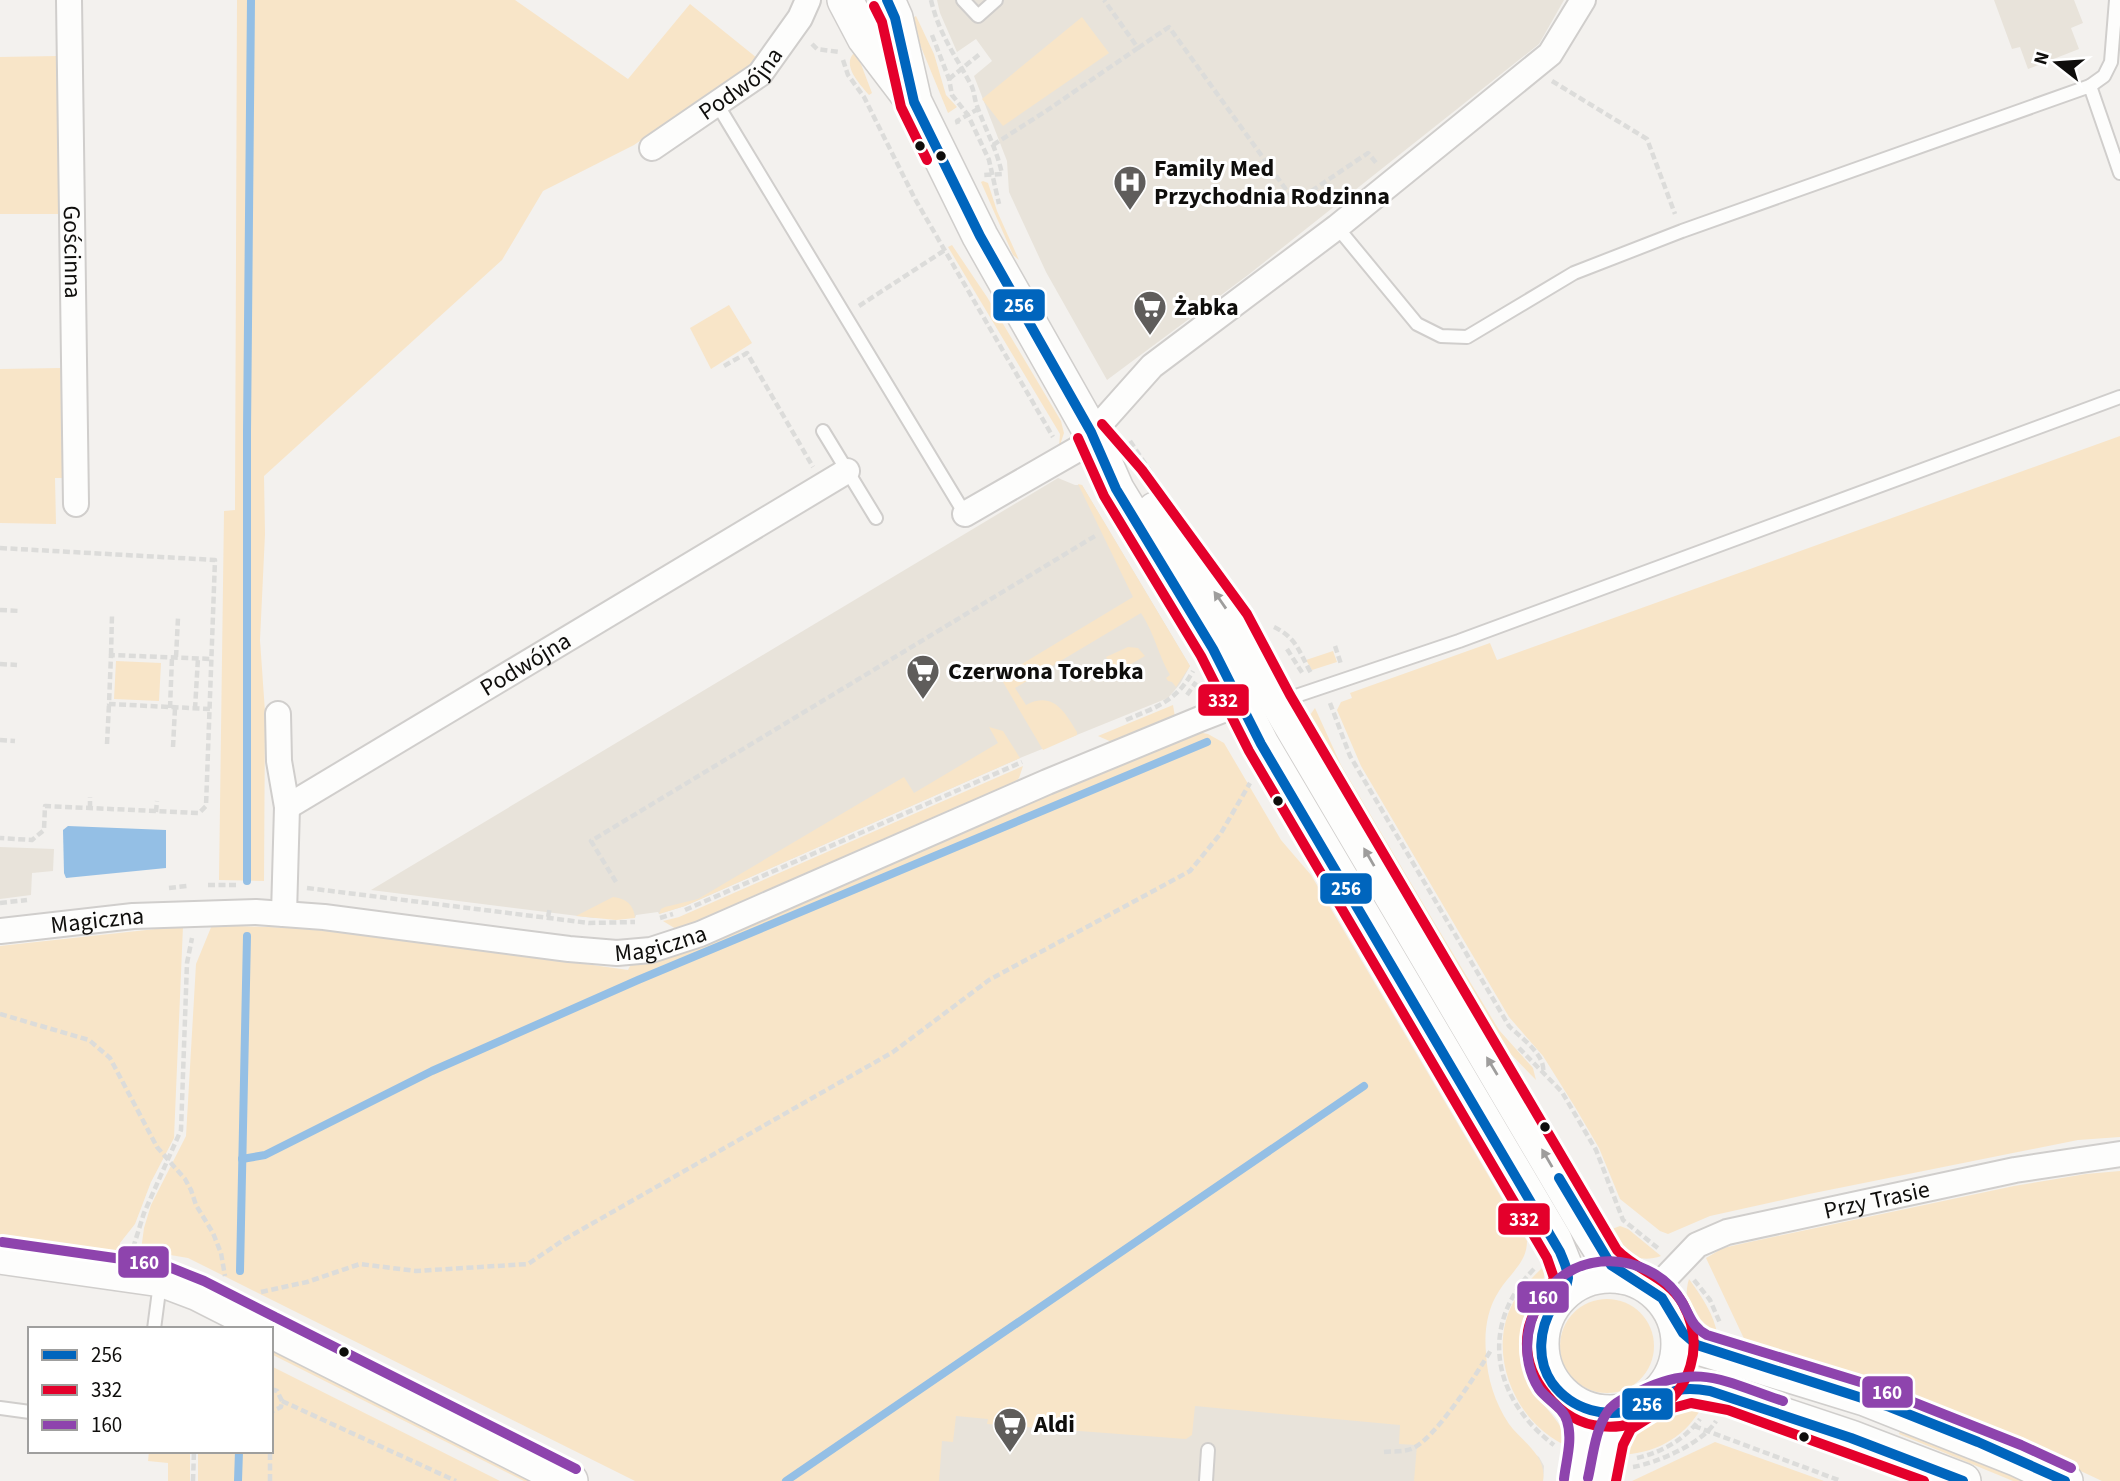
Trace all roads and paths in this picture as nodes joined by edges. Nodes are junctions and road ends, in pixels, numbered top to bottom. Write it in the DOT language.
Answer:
graph roads {
  1 [pos="69,0"];
  2 [pos="808,0"];
  3 [pos="845,0"];
  4 [pos="931,0"];
  5 [pos="963,0"];
  6 [pos="996,0"];
  7 [pos="1104,0"];
  8 [pos="1583,0"];
  9 [pos="2116,0"];
  10 [pos="889,2"];
  11 [pos="792,27"];
  12 [pos="929,30"];
  13 [pos="1138,48"];
  14 [pos="981,53"];
  15 [pos="961,69"];
  16 [pos="949,79"];
  17 [pos="1549,79"];
  18 [pos="2090,86"];
  19 [pos="914,102"];
  20 [pos="717,104"];
  21 [pos="978,109"];
  22 [pos="968,114"];
  23 [pos="961,132"];
  24 [pos="993,145"];
  25 [pos="652,148"];
  26 [pos="2120,173"];
  27 [pos="981,174"];
  28 [pos="993,176"];
  29 [pos="1392,181"];
  30 [pos="1000,206"];
  31 [pos="1337,227"];
  32 [pos="1682,231"];
  33 [pos="945,250"];
  34 [pos="844,317"];
  35 [pos="724,366"];
  36 [pos="2120,397"];
  37 [pos="1100,422"];
  38 [pos="823,431"];
  39 [pos="1058,462"];
  40 [pos="847,471"];
  41 [pos="817,473"];
  42 [pos="1160,486"];
  43 [pos="76,504"];
  44 [pos="965,514"];
  45 [pos="876,518"];
  46 [pos="1095,536"];
  47 [pos="0,548"];
  48 [pos="100,553"];
  49 [pos="167,556"];
  50 [pos="100,560"];
  51 [pos="167,563"];
  52 [pos="0,610"];
  53 [pos="20,611"];
  54 [pos="112,615"];
  55 [pos="178,618"];
  56 [pos="1268,622"];
  57 [pos="111,654"];
  58 [pos="174,657"];
  59 [pos="198,658"];
  60 [pos="212,659"];
  61 [pos="0,664"];
  62 [pos="17,665"];
  63 [pos="1195,667"];
  64 [pos="1317,673"];
  65 [pos="1331,696"];
  66 [pos="1278,702"];
  67 [pos="109,705"];
  68 [pos="1242,707"];
  69 [pos="172,708"];
  70 [pos="195,709"];
  71 [pos="209,709"];
  72 [pos="278,714"];
  73 [pos="1121,722"];
  74 [pos="0,740"];
  75 [pos="15,741"];
  76 [pos="107,744"];
  77 [pos="173,747"];
  78 [pos="1022,762"];
  79 [pos="1254,774"];
  80 [pos="90,797"];
  81 [pos="157,801"];
  82 [pos="287,807"];
  83 [pos="90,808"];
  84 [pos="156,811"];
  85 [pos="0,838"];
  86 [pos="285,872"];
  87 [pos="616,882"];
  88 [pos="208,885"];
  89 [pos="243,885"];
  90 [pos="35,900"];
  91 [pos="0,903"];
  92 [pos="550,907"];
  93 [pos="198,913"];
  94 [pos="284,914"];
  95 [pos="548,917"];
  96 [pos="660,918"];
  97 [pos="635,922"];
  98 [pos="0,932"];
  99 [pos="0,1014"];
  100 [pos="1543,1072"];
  101 [pos="2120,1154"];
  102 [pos="168,1161"];
  103 [pos="131,1252"];
  104 [pos="0,1256"];
  105 [pos="161,1279"];
  106 [pos="225,1280"];
  107 [pos="1638,1283"];
  108 [pos="253,1294"];
  109 [pos="1561,1295"];
  110 [pos="154,1327"];
  111 [pos="266,1327"];
  112 [pos="1678,1327"];
  113 [pos="273,1331"];
  114 [pos="1491,1350"];
  115 [pos="273,1390"];
  116 [pos="282,1401"];
  117 [pos="1575,1405"];
  118 [pos="1642,1405"];
  119 [pos="0,1408"];
  120 [pos="28,1412"];
  121 [pos="273,1412"];
  122 [pos="1720,1412"];
  123 [pos="1695,1426"];
  124 [pos="1708,1431"];
  125 [pos="1208,1450"];
  126 [pos="1384,1452"];
  127 [pos="194,1453"];
  128 [pos="270,1453"];
  129 [pos="1615,1475"];
  130 [pos="193,1481"];
  131 [pos="270,1481"];
  132 [pos="456,1481"];
  133 [pos="570,1481"];
  134 [pos="1206,1481"];
  135 [pos="1578,1481"];
  136 [pos="1841,1481"];
  137 [pos="1963,1481"];
  138 [pos="2065,1481"];
  1 -- 43 [label="street, Gościnna"];
  2 -- 11 [label="street, Podwójna"];
  3 -- 19 [label="street"];
  4 -- 15 [label="path"];
  5 -- 6 [label="lane"];
  7 -- 13 [label="path"];
  8 -- 29 [label="street"];
  9 -- 18 [label="lane"];
  10 -- 19 [label="street"];
  11 -- 20 [label="street, Podwójna"];
  11 -- 33 [label="path"];
  12 -- 16 [label="path"];
  13 -- 24 [label="path"];
  13 -- 29 [label="path"];
  14 -- 15 [label="path"];
  15 -- 16 [label="path"];
  15 -- 21 [label="path"];
  16 -- 22 [label="path"];
  17 -- 32 [label="path"];
  18 -- 26 [label="lane"];
  18 -- 32 [label="lane"];
  19 -- 37 [label="street"];
  20 -- 25 [label="street, Podwójna"];
  20 -- 34 [label="lane"];
  21 -- 22 [label="path"];
  21 -- 24 [label="path"];
  22 -- 23 [label="path"];
  22 -- 28 [label="path"];
  24 -- 28 [label="path"];
  27 -- 28 [label="path"];
  28 -- 30 [label="path"];
  29 -- 31 [label="street"];
  31 -- 32 [label="lane"];
  31 -- 37 [label="street"];
  33 -- 34 [label="path"];
  33 -- 39 [label="path"];
  34 -- 44 [label="lane"];
  35 -- 41 [label="path"];
  36 -- 66 [label="lane"];
  37 -- 39 [label="street"];
  37 -- 42 [label="path"];
  66 -- 37 [label="street, one-way"];
  37 -- 68 [label="street"];
  38 -- 40 [label="lane"];
  39 -- 44 [label="street"];
  40 -- 45 [label="lane"];
  40 -- 82 [label="street, Podwójna"];
  46 -- 87 [label="path"];
  47 -- 48 [label="path"];
  48 -- 49 [label="path"];
  48 -- 50 [label="path"];
  49 -- 51 [label="path"];
  49 -- 60 [label="path"];
  52 -- 53 [label="path"];
  54 -- 57 [label="path"];
  55 -- 58 [label="path"];
  56 -- 64 [label="path"];
  57 -- 58 [label="path"];
  57 -- 67 [label="path"];
  58 -- 59 [label="path"];
  58 -- 69 [label="path"];
  59 -- 60 [label="path"];
  59 -- 70 [label="path"];
  60 -- 71 [label="path"];
  61 -- 62 [label="path"];
  63 -- 73 [label="path"];
  65 -- 100 [label="path"];
  66 -- 68 [label="street, Magiczna"];
  107 -- 66 [label="street, one-way"];
  67 -- 69 [label="path"];
  67 -- 76 [label="path"];
  68 -- 94 [label="street, Magiczna"];
  68 -- 109 [label="street"];
  69 -- 70 [label="path"];
  69 -- 77 [label="path"];
  70 -- 71 [label="path"];
  71 -- 84 [label="path"];
  72 -- 82 [label="street"];
  74 -- 75 [label="path"];
  78 -- 96 [label="path"];
  79 -- 108 [label="path"];
  80 -- 83 [label="path"];
  81 -- 84 [label="path"];
  82 -- 86 [label="street"];
  83 -- 84 [label="path"];
  83 -- 85 [label="path"];
  86 -- 94 [label="street"];
  86 -- 95 [label="path"];
  88 -- 89 [label="path"];
  90 -- 91 [label="path"];
  92 -- 95 [label="path"];
  93 -- 94 [label="street, Magiczna"];
  93 -- 98 [label="street, Magiczna"];
  93 -- 102 [label="path"];
  95 -- 97 [label="path"];
  99 -- 102 [label="path"];
  101 -- 107 [label="street, Przy Trasie"];
  102 -- 103 [label="path"];
  102 -- 106 [label="path"];
  104 -- 105 [label="street"];
  105 -- 110 [label="lane"];
  105 -- 111 [label="street"];
  107 -- 109 [label="street"];
  107 -- 112 [label="street"];
  109 -- 117 [label="street"];
  112 -- 118 [label="street"];
  112 -- 138 [label="street"];
  113 -- 133 [label="street"];
  114 -- 126 [label="path"];
  115 -- 116 [label="path"];
  116 -- 121 [label="path"];
  116 -- 132 [label="path"];
  117 -- 118 [label="street"];
  117 -- 135 [label="street"];
  118 -- 129 [label="street"];
  118 -- 137 [label="street"];
  119 -- 120 [label="lane"];
  122 -- 124 [label="path"];
  123 -- 124 [label="path"];
  124 -- 129 [label="path"];
  124 -- 136 [label="path"];
  125 -- 134 [label="lane"];
  127 -- 130 [label="path"];
  128 -- 131 [label="path"];
}
